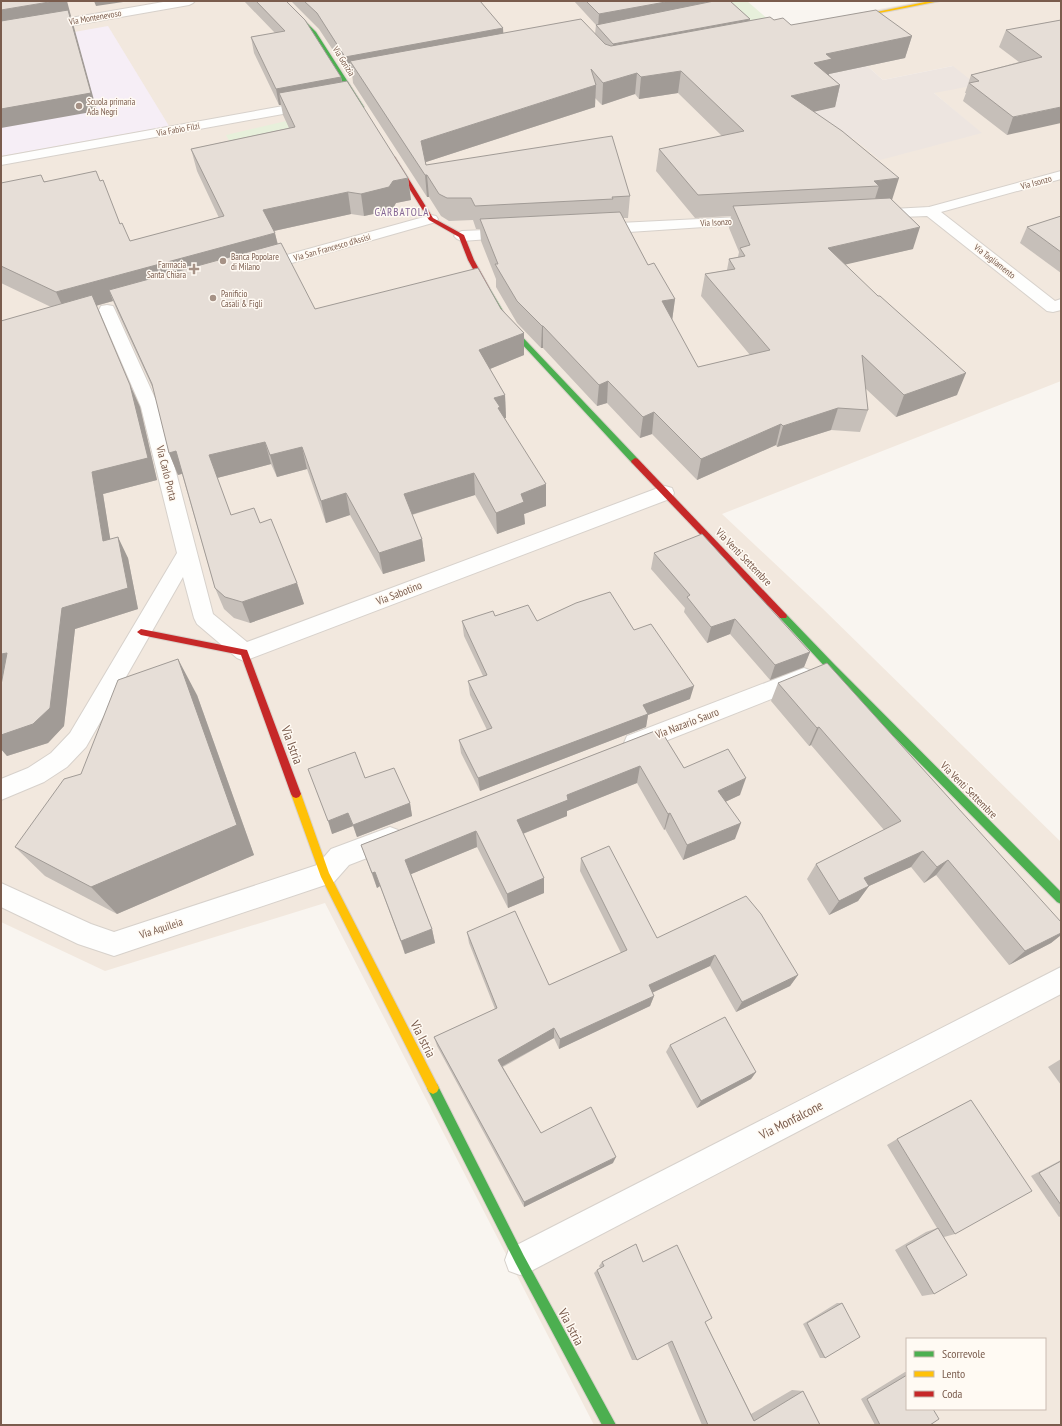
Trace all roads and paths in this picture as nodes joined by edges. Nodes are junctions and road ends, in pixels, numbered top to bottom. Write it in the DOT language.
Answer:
graph roads {
  1 [pos="189,1"];
  2 [pos="282,1"];
  3 [pos="938,1"];
  4 [pos="836,20"];
  5 [pos="1,34"];
  6 [pos="354,97"];
  7 [pos="339,100"];
  8 [pos="324,102"];
  9 [pos="364,112"];
  10 [pos="389,152"];
  11 [pos="1,161"];
  12 [pos="1061,175"];
  13 [pos="930,211"];
  14 [pos="858,214"];
  15 [pos="431,219"];
  16 [pos="771,219"];
  17 [pos="589,229"];
  18 [pos="525,233"];
  19 [pos="462,236"];
  20 [pos="244,272"];
  21 [pos="1061,304"];
  22 [pos="108,310"];
  23 [pos="665,493"];
  24 [pos="188,553"];
  25 [pos="141,632"];
  26 [pos="244,652"];
  27 [pos="831,667"];
  28 [pos="615,750"];
  29 [pos="1,790"];
  30 [pos="407,831"];
  31 [pos="325,874"];
  32 [pos="1,894"];
  33 [pos="1061,899"];
  34 [pos="1061,980"];
  35 [pos="520,1260"];
  36 [pos="608,1425"];
  1 -- 5 [label="street, Via Montenevoso"];
  2 -- 6 [label="street, Via Gorizia"];
  3 -- 4 [label="street"];
  6 -- 7 [label="street"];
  6 -- 9 [label="street, Via Gorizia"];
  8 -- 11 [label="street, Via Fabio Filzi"];
  10 -- 15 [label="street"];
  12 -- 13 [label="street, Via Isonzo"];
  13 -- 14 [label="street, Via Isonzo"];
  13 -- 21 [label="street, Via Tagliamento"];
  15 -- 19 [label="street"];
  15 -- 20 [label="street, Via San Francesco d'Assisi"];
  16 -- 17 [label="street, Via Isonzo"];
  18 -- 19 [label="street"];
  19 -- 23 [label="street, Via Venti Settembre"];
  22 -- 24 [label="street, Via Carlo Porta"];
  23 -- 26 [label="street, Via Sabotino"];
  23 -- 27 [label="street, Via Venti Settembre"];
  24 -- 25 [label="street"];
  24 -- 26 [label="street"];
  25 -- 26 [label="street"];
  25 -- 29 [label="street"];
  26 -- 31 [label="street, Via Istria"];
  27 -- 28 [label="street, Via Nazario Sauro"];
  27 -- 33 [label="street, Via Venti Settembre"];
  30 -- 31 [label="street"];
  31 -- 32 [label="street, Via Aquileia"];
  31 -- 35 [label="street, Via Istria"];
  34 -- 35 [label="street, Via Monfalcone"];
  35 -- 36 [label="street, Via Istria"];
}
